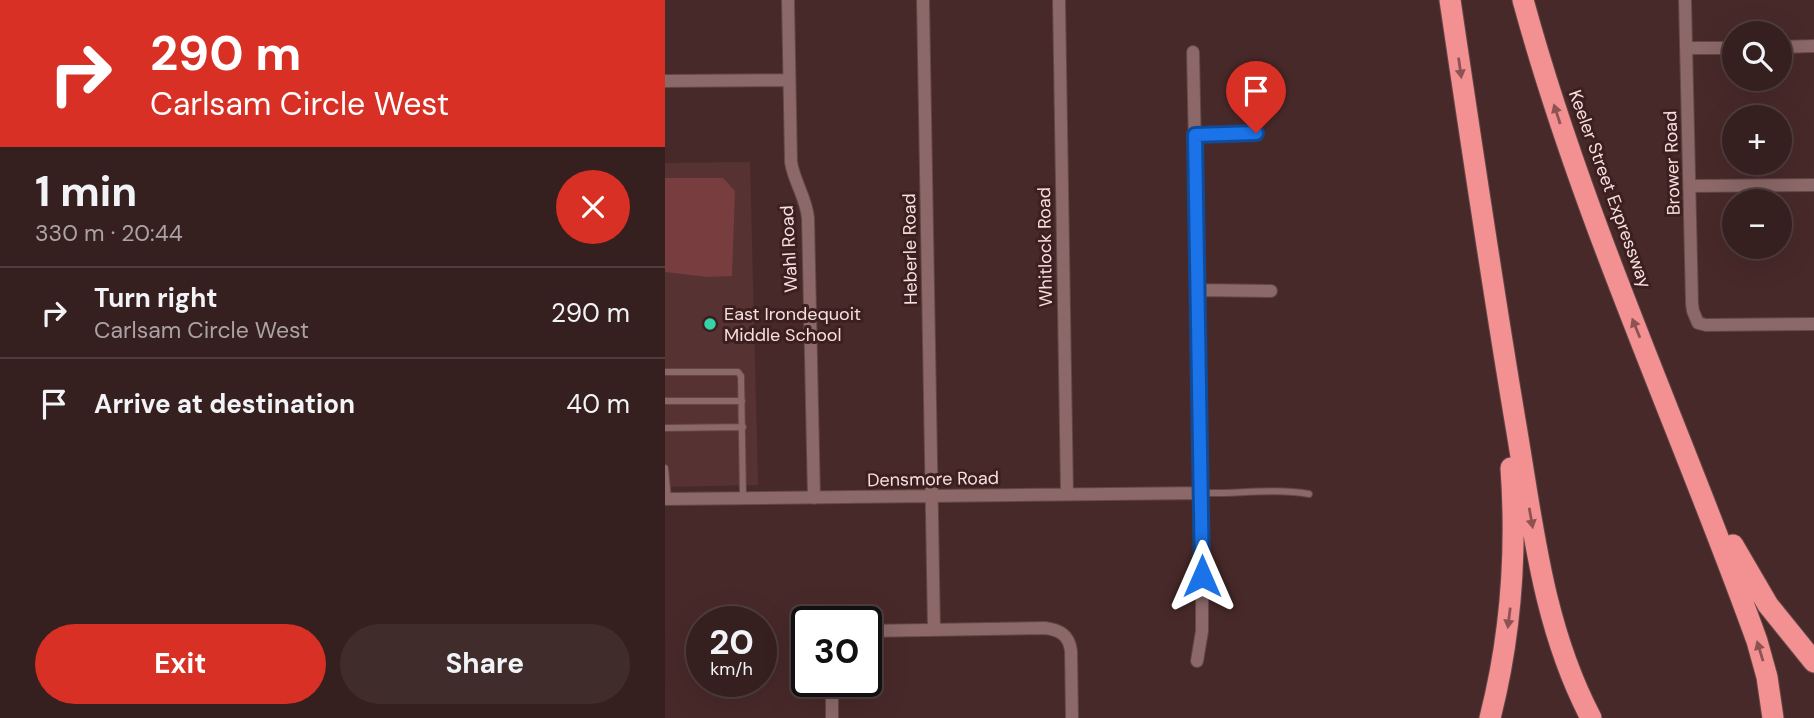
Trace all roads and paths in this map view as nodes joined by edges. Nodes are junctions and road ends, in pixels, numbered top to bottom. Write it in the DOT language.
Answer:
graph roads {
  1 [pos="787,0"];
  2 [pos="923,0"];
  3 [pos="1059,0"];
  4 [pos="1450,0"];
  5 [pos="1524,0"];
  6 [pos="1685,0"];
  7 [pos="1814,46"];
  8 [pos="1792,47"];
  9 [pos="1686,48"];
  10 [pos="1722,48"];
  11 [pos="1193,52"];
  12 [pos="788,80"];
  13 [pos="665,81"];
  14 [pos="1256,133"];
  15 [pos="1195,135"];
  16 [pos="1814,185"];
  17 [pos="1690,186"];
  18 [pos="1492,282"];
  19 [pos="1197,290"];
  20 [pos="1271,291"];
  21 [pos="1814,324"];
  22 [pos="665,372"];
  23 [pos="1662,391"];
  24 [pos="665,401"];
  25 [pos="743,401"];
  26 [pos="743,427"];
  27 [pos="665,428"];
  28 [pos="665,468"];
  29 [pos="666,480"];
  30 [pos="1202,493"];
  31 [pos="1067,494"];
  32 [pos="1310,494"];
  33 [pos="932,497"];
  34 [pos="743,498"];
  35 [pos="814,498"];
  36 [pos="667,499"];
  37 [pos="934,630"];
  38 [pos="882,631"];
  39 [pos="1197,662"];
  40 [pos="1814,662"];
  41 [pos="832,697"];
  42 [pos="832,718"];
  43 [pos="1072,718"];
  44 [pos="1490,718"];
  45 [pos="1591,718"];
  46 [pos="1773,718"];
  1 -- 12 [label="street, Wahl Road"];
  2 -- 33 [label="street, Heberle Road"];
  3 -- 31 [label="street, Whitlock Road"];
  4 -- 18 [label="highway, one-way"];
  23 -- 5 [label="highway, Keeler Street Expressway, one-way"];
  6 -- 9 [label="street, Brower Road"];
  7 -- 8 [label="street"];
  9 -- 10 [label="street"];
  9 -- 17 [label="street, Brower Road"];
  11 -- 15 [label="street"];
  12 -- 13 [label="street"];
  12 -- 35 [label="street, Wahl Road"];
  14 -- 15 [label="street"];
  15 -- 19 [label="street"];
  16 -- 17 [label="street"];
  17 -- 21 [label="street, Brower Road"];
  18 -- 44 [label="highway, one-way"];
  18 -- 45 [label="highway, one-way"];
  19 -- 20 [label="street"];
  19 -- 30 [label="street"];
  22 -- 25 [label="lane"];
  23 -- 40 [label="highway"];
  46 -- 23 [label="highway, one-way"];
  24 -- 25 [label="lane"];
  25 -- 26 [label="lane"];
  26 -- 27 [label="lane"];
  26 -- 34 [label="lane"];
  28 -- 29 [label="lane"];
  29 -- 36 [label="lane"];
  30 -- 31 [label="street, Densmore Road"];
  30 -- 32 [label="lane"];
  30 -- 39 [label="street"];
  31 -- 33 [label="street, Densmore Road"];
  33 -- 35 [label="street, Densmore Road"];
  33 -- 37 [label="street, Heberle Road"];
  34 -- 35 [label="street, Densmore Road"];
  34 -- 36 [label="street, Densmore Road"];
  37 -- 38 [label="street"];
  37 -- 43 [label="street"];
  41 -- 42 [label="street"];
}
